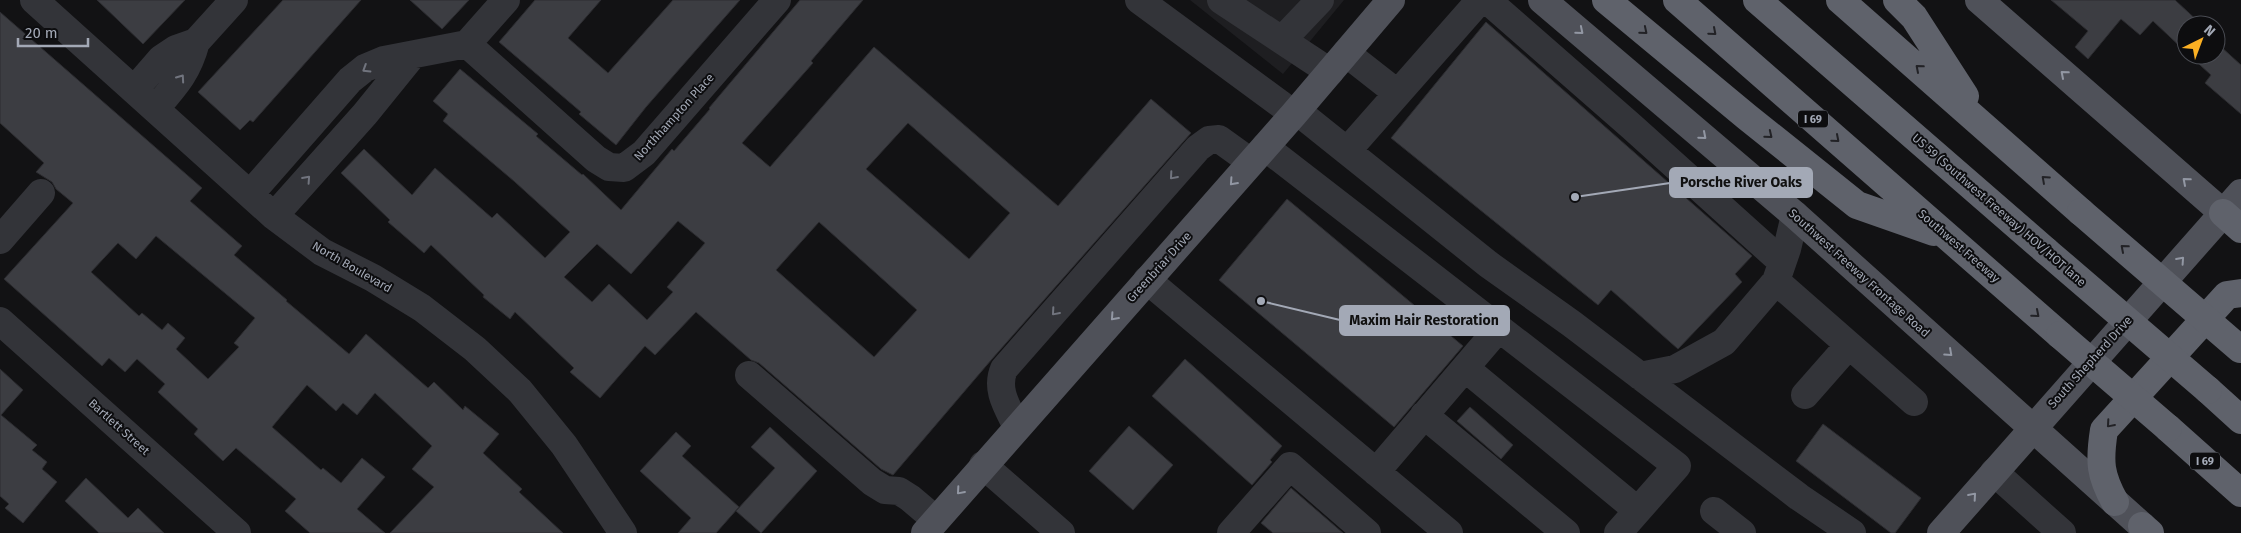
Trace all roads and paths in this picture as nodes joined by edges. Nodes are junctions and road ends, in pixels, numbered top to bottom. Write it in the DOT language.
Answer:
graph roads {
  1 [pos="234,0"];
  2 [pos="506,0"];
  3 [pos="777,0"];
  4 [pos="1139,0"];
  5 [pos="1221,0"];
  6 [pos="1320,0"];
  7 [pos="1392,0"];
  8 [pos="1480,0"];
  9 [pos="1487,0"];
  10 [pos="1542,0"];
  11 [pos="1606,0"];
  12 [pos="1677,0"];
  13 [pos="1757,0"];
  14 [pos="1840,0"];
  15 [pos="1897,0"];
  16 [pos="1980,0"];
  17 [pos="42,3"];
  18 [pos="1375,12"];
  19 [pos="1282,40"];
  20 [pos="196,42"];
  21 [pos="467,44"];
  22 [pos="412,56"];
  23 [pos="1338,62"];
  24 [pos="134,89"];
  25 [pos="1397,93"];
  26 [pos="156,108"];
  27 [pos="1295,112"];
  28 [pos="318,117"];
  29 [pos="1982,123"];
  30 [pos="343,138"];
  31 [pos="1347,151"];
  32 [pos="1258,155"];
  33 [pos="41,193"];
  34 [pos="2241,193"];
  35 [pos="250,194"];
  36 [pos="1795,215"];
  37 [pos="274,216"];
  38 [pos="2232,221"];
  39 [pos="1949,238"];
  40 [pos="0,240"];
  41 [pos="1779,272"];
  42 [pos="1147,280"];
  43 [pos="2241,293"];
  44 [pos="0,321"];
  45 [pos="1498,328"];
  46 [pos="1849,345"];
  47 [pos="2241,349"];
  48 [pos="1465,368"];
  49 [pos="749,375"];
  50 [pos="1640,376"];
  51 [pos="1805,395"];
  52 [pos="1914,402"];
  53 [pos="1424,416"];
  54 [pos="2241,420"];
  55 [pos="1017,427"];
  56 [pos="2032,428"];
  57 [pos="983,465"];
  58 [pos="1376,472"];
  59 [pos="1994,472"];
  60 [pos="2241,493"];
  61 [pos="2116,502"];
  62 [pos="1637,510"];
  63 [pos="1714,512"];
  64 [pos="930,527"];
  65 [pos="1240,530"];
  66 [pos="2147,531"];
  67 [pos="237,533"];
  68 [pos="623,533"];
  69 [pos="1061,533"];
  70 [pos="1367,533"];
  71 [pos="1450,533"];
  72 [pos="1566,533"];
  73 [pos="1618,533"];
  74 [pos="1742,533"];
  75 [pos="1852,533"];
  76 [pos="1940,533"];
  77 [pos="2062,533"];
  1 -- 20 [label="street"];
  2 -- 21 [label="street"];
  3 -- 21 [label="street, Northhampton Place"];
  4 -- 27 [label="street"];
  5 -- 19 [label="street"];
  6 -- 19 [label="street"];
  7 -- 18 [label="main road, Greenbriar Drive"];
  8 -- 25 [label="street"];
  9 -- 41 [label="street"];
  10 -- 36 [label="main road, Southwest Freeway Frontage Road, one-way"];
  11 -- 39 [label="highway, one-way"];
  12 -- 39 [label="highway, Southwest Freeway / I 69, one-way"];
  13 -- 54 [label="highway, US 59 (Southwest Freeway) HOV/HOT lane, bridge"];
  29 -- 14 [label="highway, one-way"];
  15 -- 29 [label="highway"];
  38 -- 16 [label="main road, one-way"];
  17 -- 24 [label="street, North Boulevard"];
  18 -- 23 [label="main road, Greenbriar Drive"];
  19 -- 23 [label="street"];
  20 -- 24 [label="street"];
  26 -- 20 [label="street, one-way"];
  21 -- 22 [label="street"];
  22 -- 28 [label="street, one-way"];
  22 -- 30 [label="street"];
  23 -- 25 [label="street"];
  23 -- 27 [label="main road, Greenbriar Drive"];
  24 -- 26 [label="street, North Boulevard"];
  25 -- 31 [label="street"];
  26 -- 35 [label="street, North Boulevard"];
  27 -- 31 [label="street"];
  27 -- 32 [label="main road, Greenbriar Drive"];
  28 -- 30 [label="street"];
  28 -- 35 [label="street"];
  47 -- 29 [label="highway, one-way, bridge"];
  37 -- 30 [label="street, one-way"];
  31 -- 50 [label="street"];
  32 -- 42 [label="main road, Greenbriar Drive, one-way"];
  32 -- 45 [label="street"];
  32 -- 55 [label="street, one-way"];
  33 -- 40 [label="street"];
  34 -- 38 [label="main road, South Shepherd Drive"];
  35 -- 37 [label="street, North Boulevard"];
  36 -- 41 [label="street"];
  36 -- 56 [label="main road, Southwest Freeway Frontage Road, one-way"];
  37 -- 68 [label="street, North Boulevard"];
  56 -- 38 [label="main road, South Shepherd Drive, one-way"];
  39 -- 60 [label="highway, Southwest Freeway / I 69, one-way, bridge"];
  41 -- 46 [label="street"];
  41 -- 50 [label="street"];
  42 -- 55 [label="main road, Greenbriar Drive, one-way"];
  42 -- 58 [label="street"];
  43 -- 61 [label="highway, one-way"];
  44 -- 67 [label="street, Bartlett Street"];
  45 -- 48 [label="street"];
  45 -- 62 [label="street"];
  46 -- 51 [label="street"];
  46 -- 52 [label="street"];
  48 -- 53 [label="street"];
  48 -- 62 [label="street"];
  49 -- 64 [label="street"];
  50 -- 75 [label="street"];
  53 -- 58 [label="street"];
  53 -- 72 [label="street"];
  55 -- 57 [label="main road, Greenbriar Drive"];
  56 -- 59 [label="main road, South Shepherd Drive"];
  56 -- 61 [label="main road, Southwest Freeway Frontage Road"];
  57 -- 64 [label="main road, Greenbriar Drive, one-way"];
  57 -- 69 [label="street"];
  58 -- 71 [label="street"];
  76 -- 59 [label="main road, South Shepherd Drive, one-way"];
  59 -- 77 [label="street"];
  61 -- 66 [label="main road, Southwest Freeway Frontage Road"];
  62 -- 73 [label="street"];
  63 -- 74 [label="street"];
  65 -- 70 [label="street"];
}
